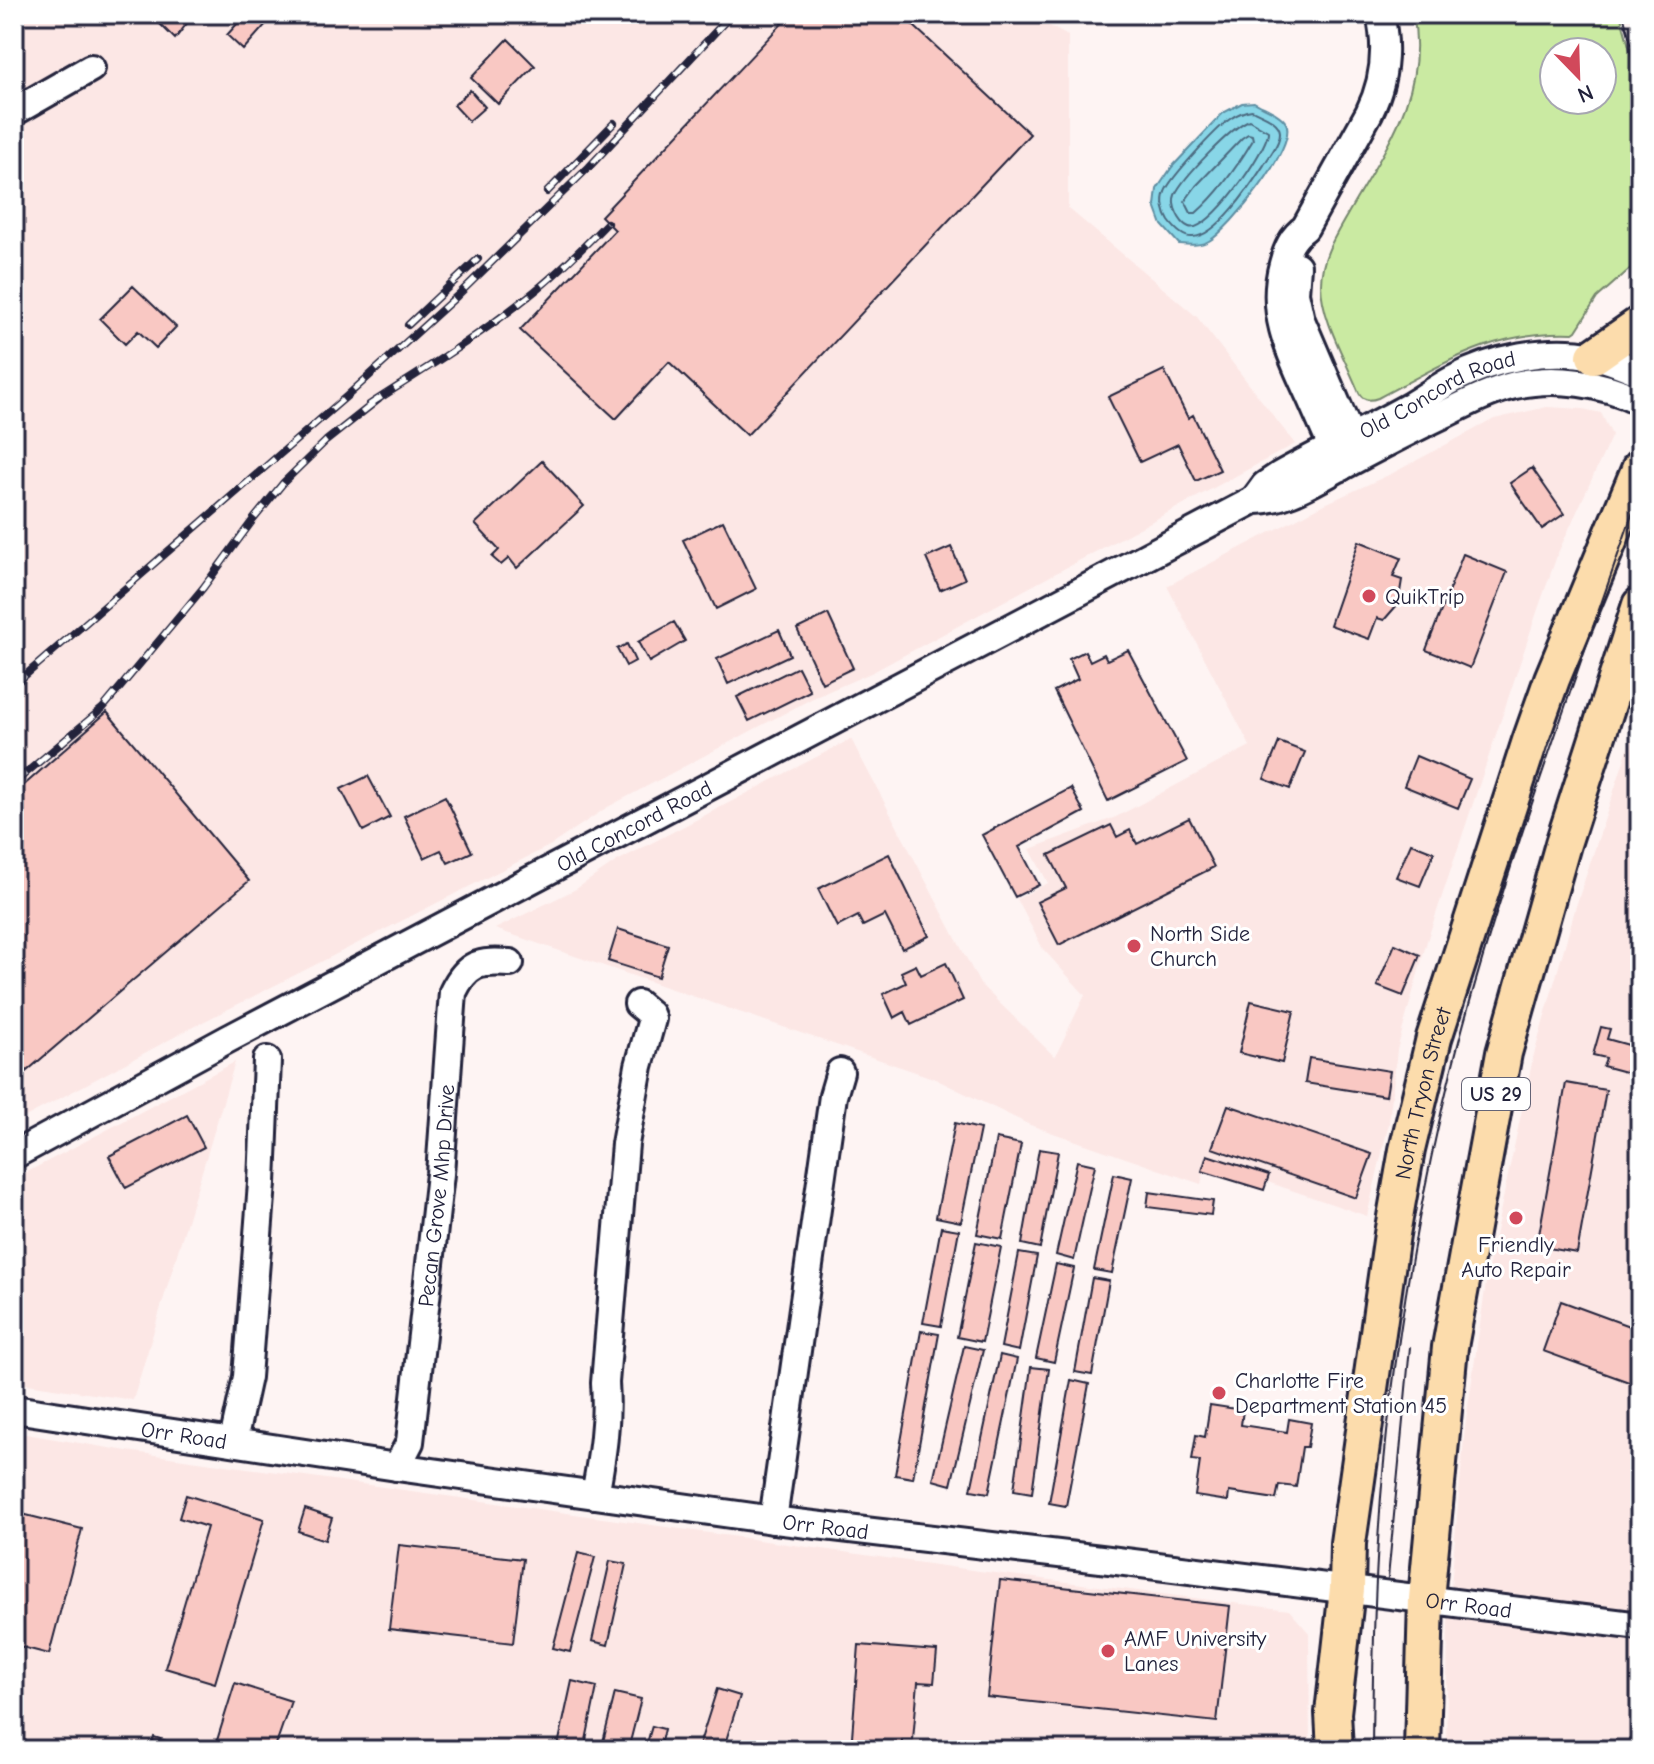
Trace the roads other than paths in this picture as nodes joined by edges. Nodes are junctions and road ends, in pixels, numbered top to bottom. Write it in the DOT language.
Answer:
graph roads {
  1 [pos="1380,14"];
  2 [pos="91,68"];
  3 [pos="14,112"];
  4 [pos="1640,324"];
  5 [pos="1594,356"];
  6 [pos="1640,372"];
  7 [pos="1640,401"];
  8 [pos="1346,452"];
  9 [pos="1640,467"];
  10 [pos="1640,605"];
  11 [pos="510,963"];
  12 [pos="638,1004"];
  13 [pos="267,1060"];
  14 [pos="840,1072"];
  15 [pos="14,1155"];
  16 [pos="14,1409"];
  17 [pos="233,1441"];
  18 [pos="397,1467"];
  19 [pos="595,1495"];
  20 [pos="773,1520"];
  21 [pos="1347,1589"];
  22 [pos="1426,1599"];
  23 [pos="1640,1626"];
  24 [pos="1335,1750"];
  25 [pos="1422,1750"];
  1 -- 8 [label="street"];
  2 -- 3 [label="street"];
  4 -- 5 [label="main road"];
  5 -- 6 [label="street, Old Concord Road"];
  5 -- 8 [label="street, Old Concord Road"];
  7 -- 8 [label="street, Old Concord Road"];
  8 -- 15 [label="street, Old Concord Road"];
  9 -- 21 [label="main road, North Tryon Street"];
  10 -- 22 [label="main road, US 29"];
  11 -- 18 [label="street, Pecan Grove Mhp Drive"];
  12 -- 19 [label="street"];
  13 -- 17 [label="street"];
  14 -- 20 [label="street"];
  16 -- 17 [label="street, Orr Road"];
  17 -- 18 [label="street, Orr Road"];
  18 -- 19 [label="street, Orr Road"];
  19 -- 20 [label="street, Orr Road"];
  20 -- 21 [label="street, Orr Road"];
  21 -- 22 [label="street, Orr Road"];
  21 -- 24 [label="main road, North Tryon Street"];
  22 -- 23 [label="street, Orr Road"];
  22 -- 25 [label="main road, US 29"];
}
